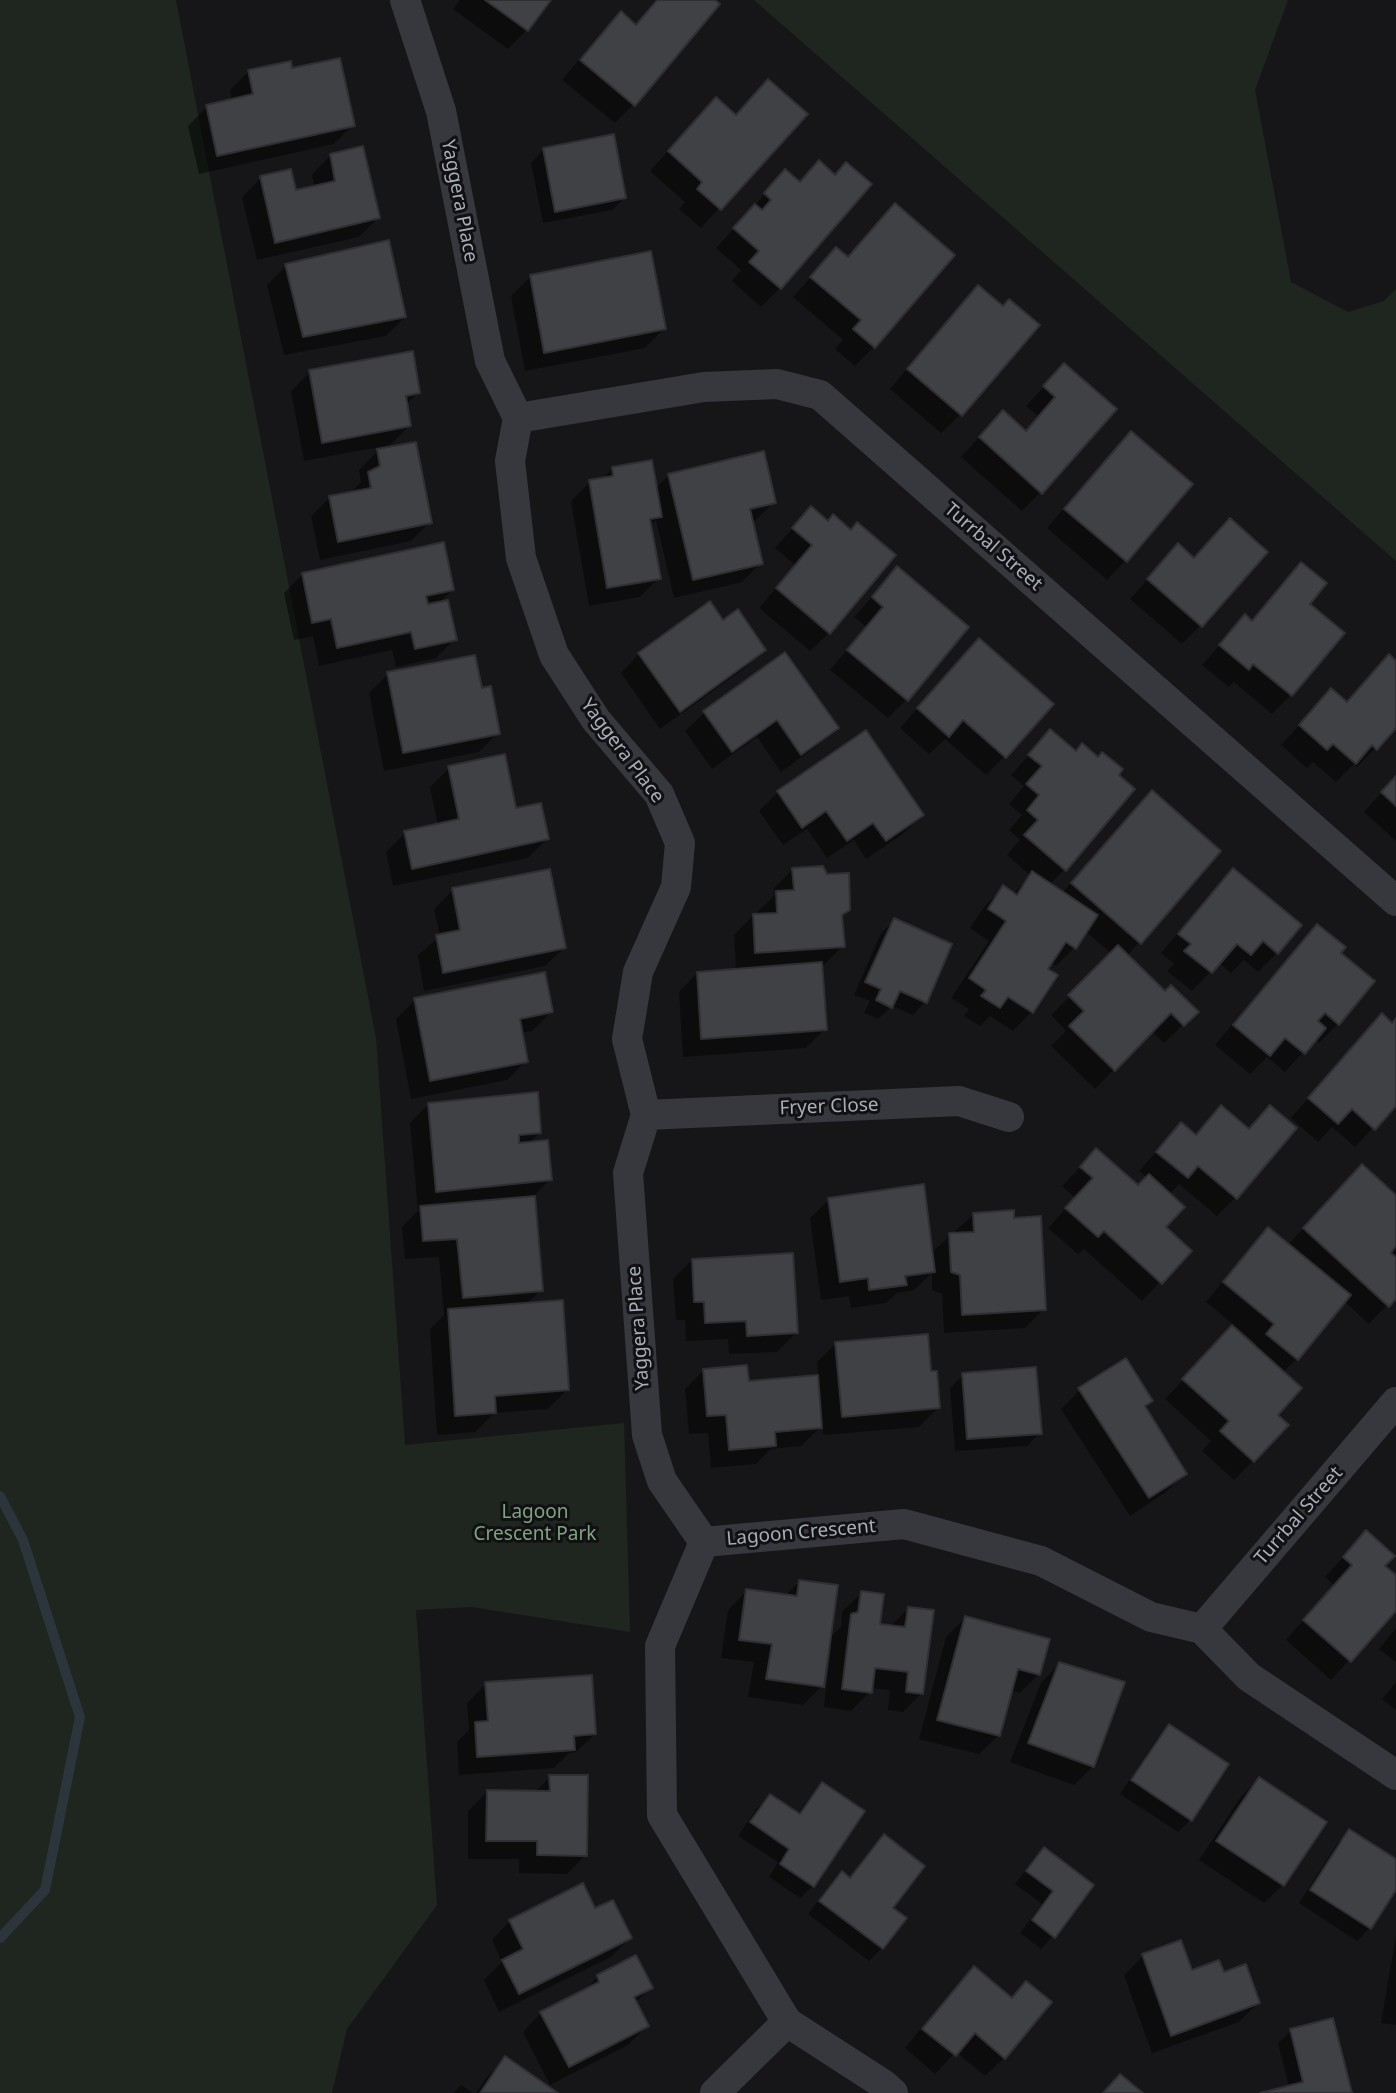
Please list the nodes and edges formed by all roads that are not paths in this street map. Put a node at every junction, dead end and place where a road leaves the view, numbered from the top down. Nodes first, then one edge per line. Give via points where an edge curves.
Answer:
1 (405, 0) edge
2 (518, 418) junction
3 (1396, 901) edge
4 (646, 1115) junction
5 (1009, 1117) dead end
6 (1396, 1402) edge
7 (704, 1542) junction
8 (1202, 1629) junction
9 (1396, 1775) edge
10 (787, 2022) junction
11 (715, 2093) edge
12 (893, 2093) edge

1 - 2 street, Yaggera Place via 441,111 490,361
2 - 3 street, Turrbal Street via 704,387 777,384 820,395
2 - 4 street, Yaggera Place via 510,461 521,558 554,655 596,720 659,794 680,843 677,887 638,972 627,1038
4 - 5 street, Fryer Close via 959,1101
4 - 7 street, Yaggera Place via 628,1173 647,1435 662,1481
6 - 8 street, Turrbal Street
7 - 8 street, Lagoon Crescent via 904,1524 1041,1561 1151,1617
7 - 10 street, Lagoon Crescent via 660,1646 662,1815
8 - 9 street via 1249,1678
10 - 11 street
10 - 12 street, Lagoon Crescent

